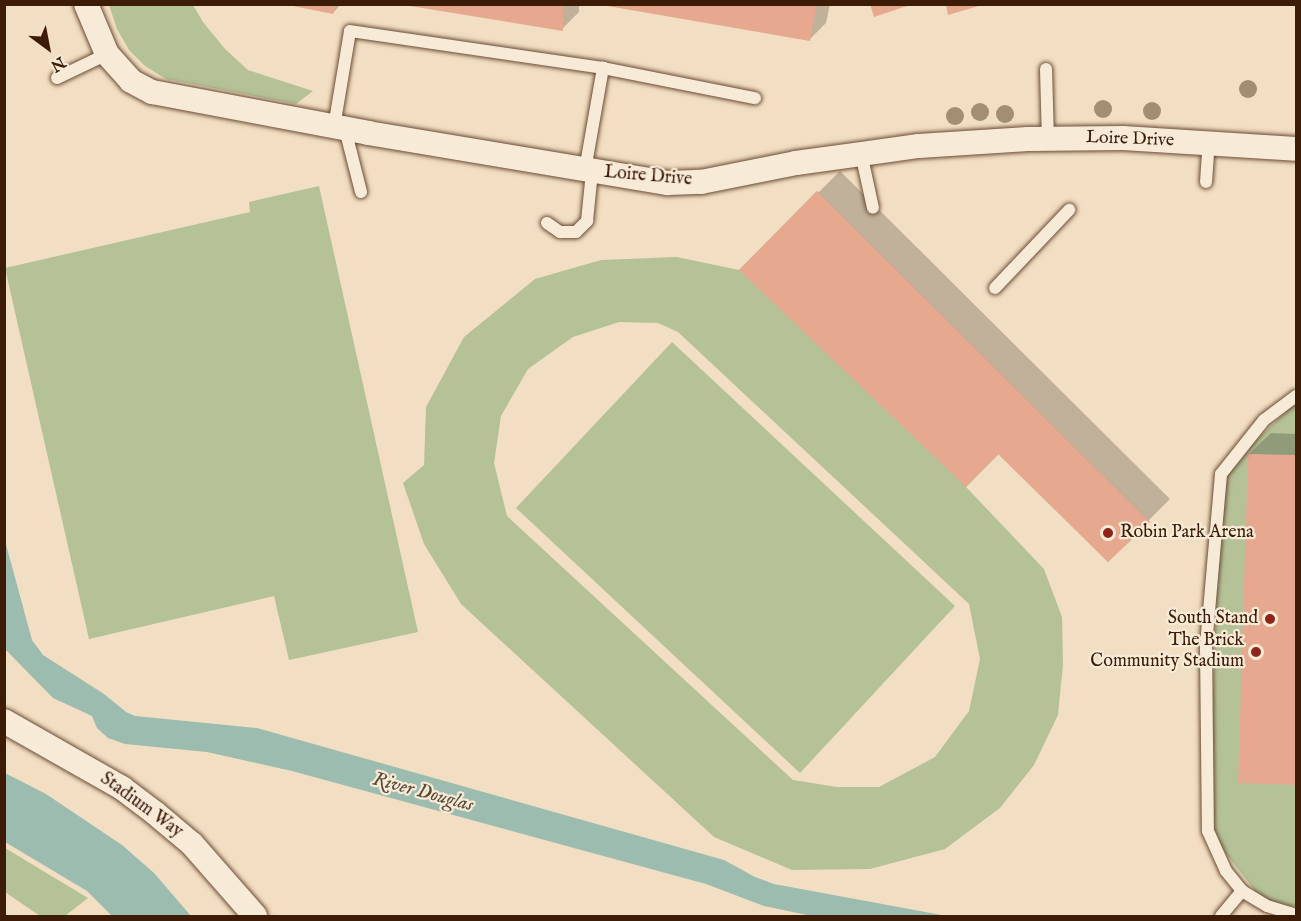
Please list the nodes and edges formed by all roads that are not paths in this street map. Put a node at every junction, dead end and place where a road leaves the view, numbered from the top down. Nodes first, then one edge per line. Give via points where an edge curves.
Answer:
1 (86, 4) edge
2 (107, 54) junction
3 (603, 68) junction
4 (1046, 69) dead end
5 (57, 78) dead end
6 (755, 98) dead end
7 (339, 128) junction
8 (1048, 139) junction
9 (1209, 143) junction
10 (1296, 149) edge
11 (861, 153) junction
12 (588, 171) junction
13 (1206, 182) dead end
14 (361, 192) dead end
15 (873, 208) dead end
16 (1069, 210) dead end
17 (547, 223) dead end
18 (995, 288) dead end
19 (1296, 396) edge
20 (4, 721) edge
21 (1242, 891) junction
22 (1296, 915) edge
23 (255, 916) edge
24 (1221, 916) edge

1 - 2 street, Loire Drive
2 - 5 lane
2 - 7 street, Loire Drive via 131,81 152,92
3 - 6 lane
3 - 7 lane via 350,31
3 - 12 lane
4 - 8 lane
7 - 12 street, Loire Drive
7 - 14 lane
8 - 9 street, Loire Drive
8 - 11 street, Loire Drive
9 - 10 street, Loire Drive
9 - 13 lane
11 - 12 street, Loire Drive via 701,182 668,183
11 - 15 lane
12 - 17 lane via 587,221 576,232 560,232
16 - 18 lane
19 - 21 lane via 1264,420 1221,474 1206,647 1208,831 1226,871
20 - 23 street, Stadium Way via 104,778 155,813 205,857
21 - 22 lane via 1267,906
21 - 24 lane

